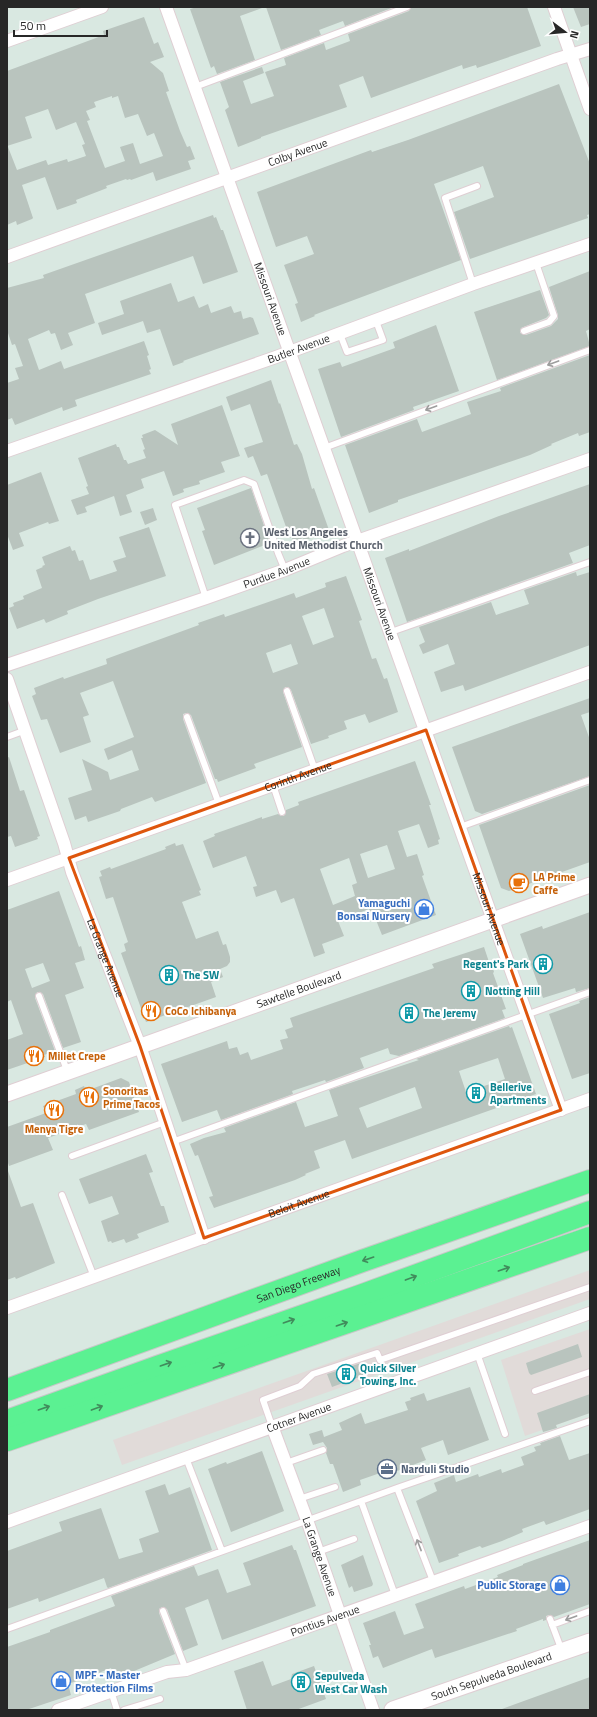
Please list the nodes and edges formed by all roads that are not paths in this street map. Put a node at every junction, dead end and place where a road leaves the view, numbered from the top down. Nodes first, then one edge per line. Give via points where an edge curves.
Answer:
1 (102, 7) edge
2 (166, 7) edge
3 (407, 7) edge
4 (554, 7) edge
5 (7, 41) edge
6 (590, 49) edge
7 (571, 55) junction
8 (195, 87) junction
9 (590, 109) edge
10 (228, 178) junction
11 (477, 186) dead end
12 (590, 244) edge
13 (7, 257) edge
14 (536, 263) junction
15 (473, 284) junction
16 (376, 321) junction
17 (524, 331) dead end
18 (340, 334) junction
19 (590, 350) edge
20 (290, 352) junction
21 (324, 448) junction
22 (7, 451) edge
23 (590, 459) edge
24 (358, 542) junction
25 (590, 562) edge
26 (285, 570) junction
27 (206, 598) junction
28 (391, 632) junction
29 (7, 665) edge
30 (590, 672) edge
31 (7, 680) edge
32 (287, 691) dead end
33 (187, 717) dead end
34 (26, 730) junction
35 (426, 730) junction
36 (7, 737) edge
37 (315, 770) junction
38 (590, 780) edge
39 (273, 785) junction
40 (219, 804) junction
41 (282, 812) dead end
42 (460, 827) junction
43 (69, 858) junction
44 (7, 880) edge
45 (590, 885) edge
46 (493, 920) junction
47 (590, 992) edge
48 (39, 996) dead end
49 (526, 1015) junction
50 (140, 1046) junction
51 (68, 1073) junction
52 (7, 1094) edge
53 (590, 1099) edge
54 (561, 1110) junction
55 (165, 1122) junction
56 (172, 1142) junction
57 (72, 1156) dead end
58 (590, 1181) edge
59 (62, 1195) dead end
60 (590, 1195) edge
61 (590, 1212) edge
62 (204, 1238) junction
63 (590, 1238) edge
64 (94, 1277) junction
65 (590, 1286) edge
66 (7, 1308) edge
67 (590, 1313) edge
68 (477, 1353) junction
69 (590, 1372) edge
70 (7, 1390) edge
71 (535, 1391) dead end
72 (7, 1403) edge
73 (7, 1421) edge
74 (590, 1421) edge
75 (272, 1426) junction
76 (505, 1434) dead end
77 (7, 1440) edge
78 (323, 1450) dead end
79 (186, 1458) junction
80 (286, 1464) junction
81 (335, 1487) dead end
82 (397, 1488) junction
83 (299, 1499) junction
84 (361, 1500) junction
85 (307, 1520) junction
86 (7, 1522) edge
87 (590, 1526) edge
88 (354, 1539) dead end
89 (222, 1551) junction
90 (318, 1552) junction
91 (433, 1581) junction
92 (395, 1595) junction
93 (163, 1611) dead end
94 (590, 1611) edge
95 (340, 1614) junction
96 (7, 1629) edge
97 (590, 1642) edge
98 (562, 1651) junction
99 (186, 1670) junction
100 (111, 1692) junction
101 (160, 1699) dead end
102 (58, 1710) edge
103 (117, 1710) edge
104 (124, 1710) edge
105 (373, 1710) edge
106 (393, 1710) edge

1 - 5 street
2 - 8 street, Missouri Avenue
3 - 8 lane
4 - 7 street
6 - 7 street, Colby Avenue
7 - 9 street
7 - 10 street, Colby Avenue
8 - 10 street, Missouri Avenue
10 - 13 street, Colby Avenue
10 - 20 street, Missouri Avenue
11 - 15 lane via 445,198
12 - 14 street, Butler Avenue
14 - 15 street, Butler Avenue
14 - 17 lane via 554,316 549,322
15 - 16 street, Butler Avenue
16 - 18 street, Butler Avenue
16 - 18 lane via 383,340 347,352
18 - 20 street, Butler Avenue
19 -> 21 lane
20 - 21 street, Missouri Avenue
20 - 22 street, Butler Avenue
21 - 24 street, Missouri Avenue
23 - 24 street, Purdue Avenue
24 - 26 street, Purdue Avenue
24 - 28 street, Missouri Avenue
25 - 28 lane
26 - 27 street, Purdue Avenue
26 - 27 lane via 254,484 244,480 175,505
27 - 29 street, Purdue Avenue
28 - 35 street, Missouri Avenue
30 - 35 street, Corinth Avenue
31 - 34 street, La Grange Avenue
32 - 37 lane
33 - 40 lane
34 - 36 lane
34 - 43 street, La Grange Avenue
35 - 37 street, Corinth Avenue
35 - 42 street, Missouri Avenue
37 - 39 street, Corinth Avenue
38 - 42 lane
39 - 40 street, Corinth Avenue
39 - 41 lane
40 - 43 street, Corinth Avenue
42 - 46 street, Missouri Avenue
43 - 44 street, Corinth Avenue
43 - 50 street, La Grange Avenue via 72,872
45 - 46 street, Sawtelle Boulevard
46 - 49 street, Missouri Avenue
46 - 50 street, Sawtelle Boulevard
47 - 49 lane
48 - 51 lane
49 - 54 street, Missouri Avenue
49 - 56 lane
50 - 51 street, Sawtelle Boulevard
50 - 55 street, La Grange Avenue
51 - 52 street, Sawtelle Boulevard
53 - 54 street, Beloit Avenue
54 - 62 street, Beloit Avenue
55 - 56 street, La Grange Avenue
55 - 57 lane
56 - 62 street, La Grange Avenue
58 -> 70 highway, San Diego Freeway
59 - 64 lane
60 - 72 highway
73 -> 61 highway
62 - 64 street, Beloit Avenue
77 -> 63 highway
64 - 66 street, Beloit Avenue
65 - 75 lane via 380,1360 377,1353 313,1374 300,1386 263,1400
67 - 68 street, Cotner Avenue
68 - 75 street, Cotner Avenue
68 - 76 lane
69 - 71 lane
74 - 82 lane
75 - 79 street, Cotner Avenue
75 - 80 street, La Grange Avenue
78 - 80 lane
79 - 86 street, Cotner Avenue
79 - 89 lane
80 - 83 street, La Grange Avenue
81 - 83 lane
82 - 84 lane
91 -> 82 lane
83 - 85 street, La Grange Avenue
84 - 85 lane
84 - 92 lane
85 - 89 lane
85 - 90 street, La Grange Avenue
87 - 91 street, Pontius Avenue
88 - 90 lane
89 - 96 lane
90 - 95 street, La Grange Avenue
91 - 92 street, Pontius Avenue
92 - 95 street, Pontius Avenue
93 - 99 lane
94 -> 98 lane via 551,1622
95 - 99 street, Pontius Avenue
95 - 105 street, La Grange Avenue
97 - 98 main road, South Sepulveda Boulevard
98 - 106 main road, South Sepulveda Boulevard
99 - 100 street, Pontius Avenue via 167,1672
100 - 102 street, Pontius Avenue
100 - 103 lane
101 - 104 lane

